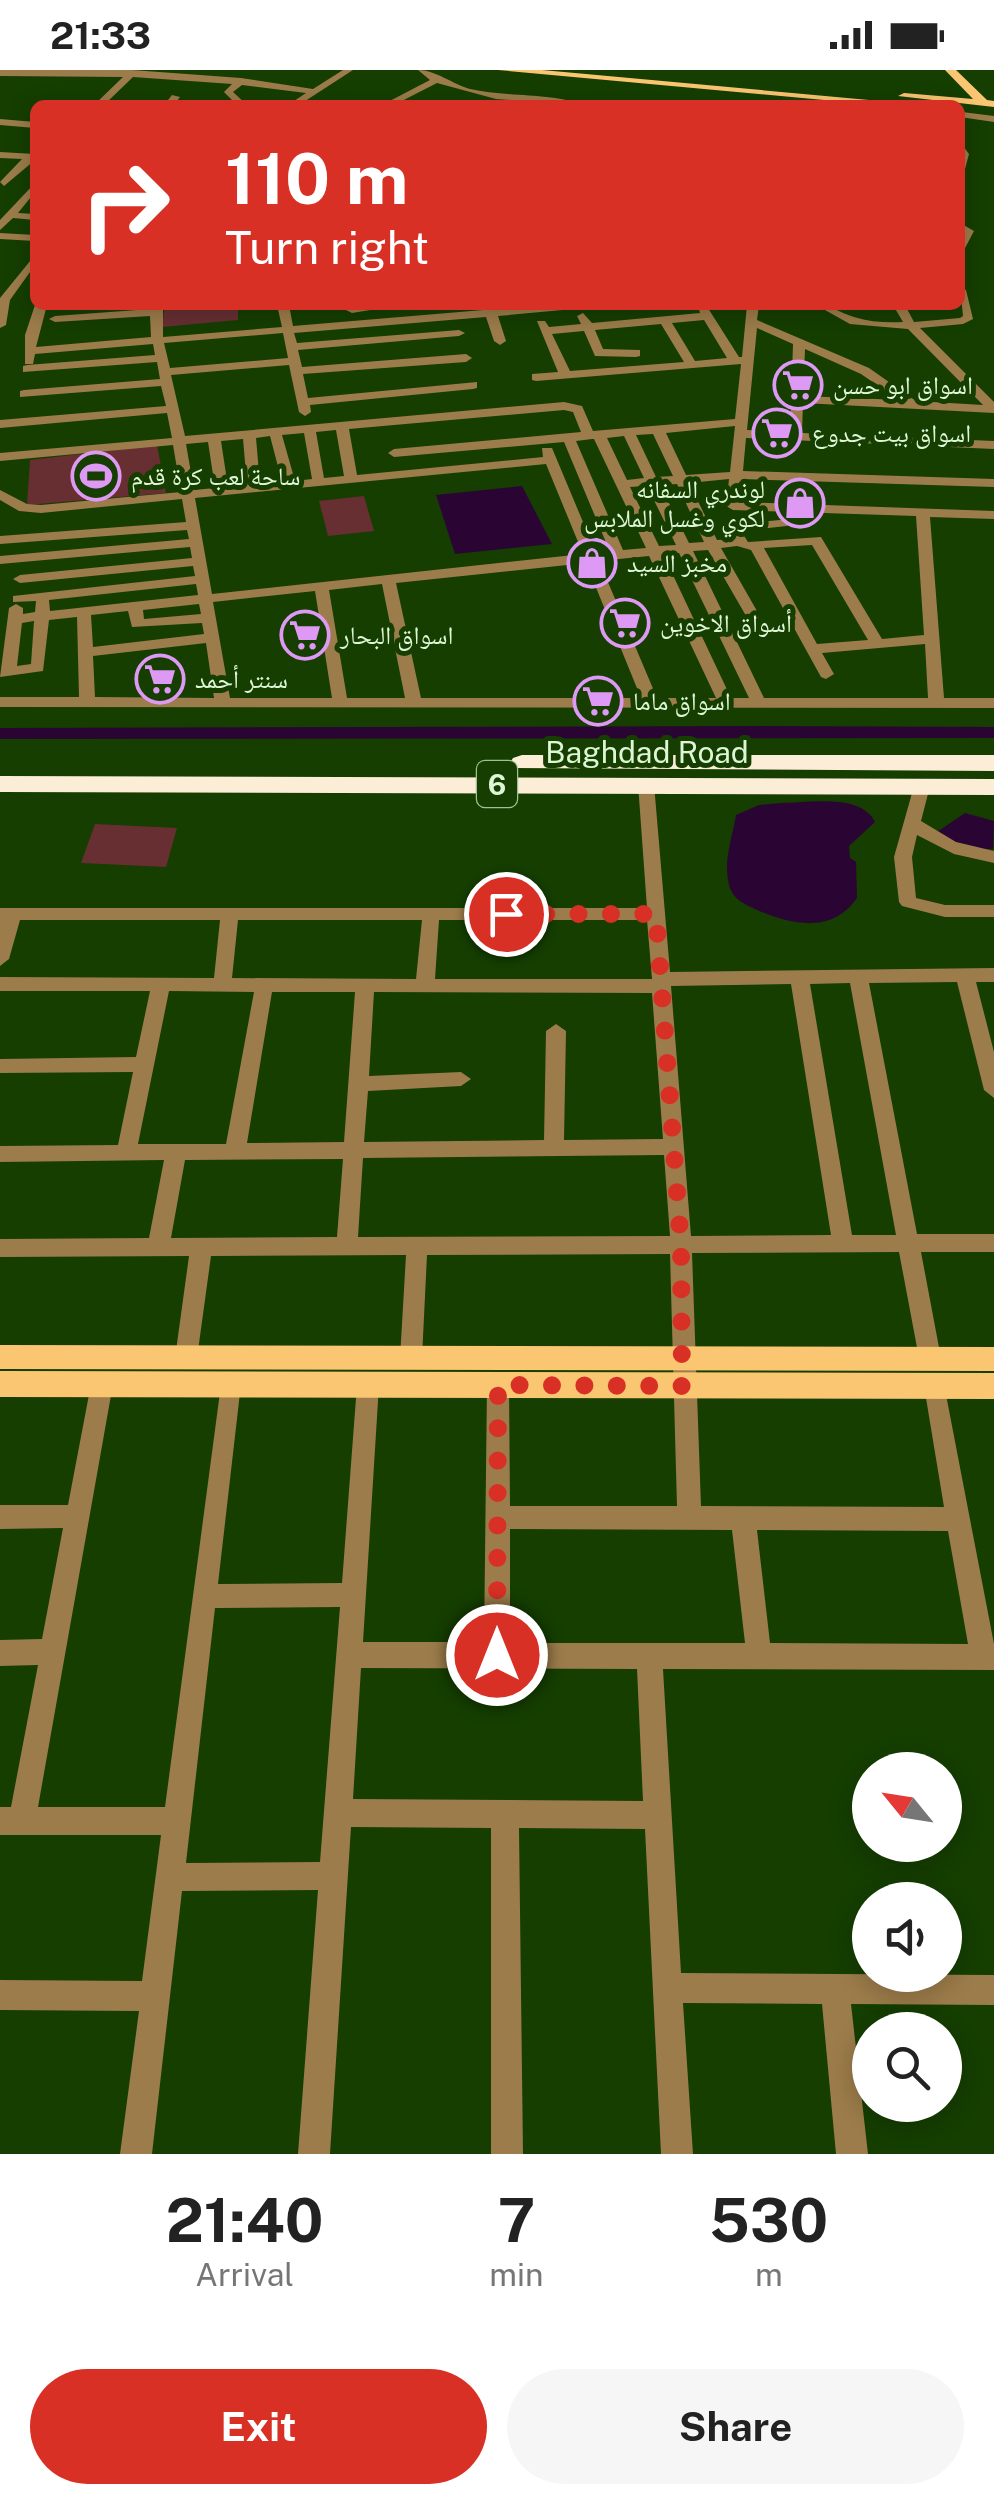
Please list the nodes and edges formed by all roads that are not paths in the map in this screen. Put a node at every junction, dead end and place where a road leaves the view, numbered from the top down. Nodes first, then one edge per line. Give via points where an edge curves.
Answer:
1 (349, 70) edge
2 (422, 70) edge
3 (503, 70) edge
4 (615, 70) edge
5 (969, 70) edge
6 (154, 72) edge
7 (132, 73) junction
8 (573, 73) edge
9 (953, 73) edge
10 (0, 74) edge
11 (218, 74) edge
12 (241, 81) junction
13 (434, 81) junction
14 (312, 91) junction
15 (104, 100) edge
16 (237, 100) edge
17 (300, 100) edge
18 (397, 100) edge
19 (507, 100) edge
20 (769, 100) edge
21 (905, 100) edge
22 (937, 100) edge
23 (965, 102) edge
24 (992, 102) edge
25 (965, 110) edge
26 (965, 113) edge
27 (994, 119) edge
28 (0, 122) edge
29 (30, 125) edge
30 (0, 155) edge
31 (30, 157) edge
32 (30, 159) edge
33 (2, 183) edge
34 (30, 185) edge
35 (30, 190) edge
36 (8, 211) edge
37 (0, 226) edge
38 (0, 236) edge
39 (30, 238) edge
40 (30, 266) edge
41 (16, 284) junction
42 (30, 285) edge
43 (20, 299) dead end
44 (2, 300) edge
45 (965, 305) edge
46 (39, 310) edge
47 (137, 310) edge
48 (155, 310) edge
49 (350, 310) edge
50 (453, 310) edge
51 (535, 310) joint
52 (583, 310) edge
53 (704, 310) edge
54 (752, 310) edge
55 (832, 310) edge
56 (902, 310) edge
57 (491, 313) junction
58 (286, 317) edge
59 (55, 319) dead end
60 (665, 320) junction
61 (751, 321) junction
62 (0, 325) edge
63 (910, 326) junction
64 (588, 327) junction
65 (545, 331) junction
66 (459, 334) junction
67 (31, 335) junction
68 (0, 336) edge
69 (719, 336) junction
70 (750, 337) junction
71 (160, 339) junction
72 (500, 341) dead end
73 (799, 344) junction
74 (30, 351) junction
75 (636, 353) dead end
76 (466, 358) junction
77 (294, 360) junction
78 (741, 360) junction
79 (691, 364) junction
80 (166, 371) junction
81 (566, 375) junction
82 (536, 377) dead end
83 (473, 385) junction
84 (24, 394) dead end
85 (374, 396) junction
86 (798, 400) junction
87 (914, 405) junction
88 (173, 409) junction
89 (480, 412) junction
90 (384, 423) junction
91 (0, 424) edge
92 (342, 426) junction
93 (309, 428) junction
94 (741, 428) junction
95 (658, 430) junction
96 (275, 431) junction
97 (628, 432) junction
98 (249, 434) junction
99 (594, 435) junction
100 (214, 437) junction
101 (796, 437) junction
102 (569, 438) junction
103 (179, 440) junction
104 (543, 440) junction
105 (994, 445) edge
106 (394, 453) junction
107 (0, 456) edge
108 (551, 460) junction
109 (736, 475) junction
110 (402, 476) junction
111 (681, 478) junction
112 (351, 481) junction
113 (650, 481) junction
114 (994, 483) edge
115 (319, 484) junction
116 (621, 484) junction
117 (290, 487) junction
118 (254, 490) junction
119 (222, 493) junction
120 (0, 494) edge
121 (188, 496) junction
122 (41, 509) junction
123 (923, 513) junction
124 (792, 515) junction
125 (994, 516) edge
126 (194, 525) junction
127 (22, 539) junction
128 (0, 540) edge
129 (806, 541) junction
130 (196, 542) junction
131 (748, 544) junction
132 (712, 545) junction
133 (688, 548) junction
134 (652, 551) junction
135 (618, 555) junction
136 (24, 558) junction
137 (591, 558) junction
138 (0, 560) edge
139 (200, 562) junction
140 (388, 578) junction
141 (20, 579) junction
142 (203, 579) junction
143 (321, 586) junction
144 (44, 595) junction
145 (206, 598) junction
146 (18, 599) junction
147 (135, 605) junction
148 (84, 611) junction
149 (41, 616) junction
150 (208, 618) junction
151 (14, 619) junction
152 (758, 625) dead end
153 (212, 638) junction
154 (932, 639) junction
155 (877, 642) junction
156 (812, 648) junction
157 (84, 652) junction
158 (5, 671) edge
159 (748, 672) junction
160 (826, 674) dead end
161 (717, 676) junction
162 (0, 702) edge
163 (340, 702) junction
164 (414, 702) junction
165 (758, 702) junction
166 (936, 702) junction
167 (86, 703) junction
168 (223, 703) junction
169 (651, 703) junction
170 (726, 703) junction
171 (994, 704) edge
172 (994, 763) edge
173 (0, 764) edge
174 (0, 784) edge
175 (646, 784) junction
176 (922, 786) junction
177 (994, 787) edge
178 (912, 823) junction
179 (994, 856) edge
180 (994, 911) edge
181 (6, 914) edge
182 (230, 914) junction
183 (431, 914) junction
184 (656, 914) junction
185 (0, 959) edge
186 (966, 974) junction
187 (994, 975) edge
188 (799, 976) junction
189 (858, 976) junction
190 (661, 983) junction
191 (0, 984) edge
192 (160, 984) junction
193 (222, 984) junction
194 (264, 984) junction
195 (364, 985) junction
196 (425, 985) junction
197 (556, 1031) dead end
198 (144, 1064) junction
199 (0, 1066) edge
200 (461, 1080) dead end
201 (359, 1084) junction
202 (994, 1090) edge
203 (674, 1147) junction
204 (554, 1148) junction
205 (354, 1150) junction
206 (176, 1152) junction
207 (234, 1152) junction
208 (126, 1153) junction
209 (0, 1154) edge
210 (994, 1243) edge
211 (843, 1244) junction
212 (908, 1244) junction
213 (681, 1245) junction
214 (416, 1246) junction
215 (347, 1247) junction
216 (0, 1248) edge
217 (158, 1248) junction
218 (201, 1248) junction
219 (0, 1358) edge
220 (186, 1358) junction
221 (411, 1358) junction
222 (994, 1358) edge
223 (683, 1372) junction
224 (932, 1372) junction
225 (0, 1384) edge
226 (102, 1384) junction
227 (230, 1384) junction
228 (368, 1385) junction
229 (498, 1385) junction
230 (994, 1386) edge
231 (78, 1516) junction
232 (0, 1517) edge
233 (497, 1517) junction
234 (690, 1518) junction
235 (743, 1518) junction
236 (958, 1519) junction
237 (353, 1595) junction
238 (204, 1596) junction
239 (0, 1652) edge
240 (52, 1652) junction
241 (349, 1655) junction
242 (497, 1655) junction
243 (649, 1656) junction
244 (758, 1656) junction
245 (988, 1657) edge
246 (338, 1813) junction
247 (658, 1815) junction
248 (505, 1816) junction
249 (11, 1821) edge
250 (177, 1821) junction
251 (334, 1876) junction
252 (170, 1877) junction
253 (668, 1988) junction
254 (834, 1989) junction
255 (0, 1995) edge
256 (156, 1996) junction
257 (993, 1996) edge
258 (136, 2154) edge
259 (314, 2154) edge
260 (506, 2154) edge
261 (677, 2154) edge
262 (852, 2154) edge

1 - 14 street
2 - 13 street
3 - 8 main road
4 - 21 main road
5 - 24 main road
6 - 7 street
6 - 11 street
7 - 10 street
7 - 15 street
8 - 20 main road
9 - 22 main road via 956,97
9 - 24 main road
11 - 12 street
12 - 14 street
12 - 16 street via 228,92
13 - 18 street
13 - 19 street
14 - 17 street
23 - 24 main road
24 - 25 main road
26 - 27 street
28 - 29 street
30 - 31 street
32 - 33 street
33 - 34 street
35 - 36 street
36 - 37 street
38 - 39 street
40 - 41 street
41 - 42 street
41 - 44 street
43 - 44 street
44 - 62 street
45 - 63 street via 969,317
46 - 67 street
47 - 59 street
48 - 71 street
49 - 58 street
50 - 57 street
50 - 58 street
50 - 66 street
51 - 57 street
51 - 65 street
52 - 64 street
53 - 60 street
53 - 69 street
54 - 61 street
55 - 63 street via 857,322
56 - 63 street
57 - 72 street
58 - 71 street
58 - 77 street
60 - 64 street
60 - 79 street
61 - 70 street
61 - 73 street
63 - 87 street via 994,409
64 - 65 street
64 - 75 street via 599,353
65 - 81 street
66 - 76 street
66 - 77 street
67 - 68 street
67 - 74 street
69 - 70 street
69 - 78 street
70 - 78 street
71 - 74 street
71 - 80 street
73 - 86 street
73 - 87 street via 865,371
74 - 80 street via 27,374
76 - 77 street
76 - 83 street
77 - 80 street
77 - 85 street via 304,407
78 - 79 street
78 - 94 street
79 - 81 street
80 - 84 street
80 - 88 street
81 - 82 street
83 - 85 street
83 - 89 street
85 - 90 street
86 - 87 street
86 - 101 street
88 - 91 street
88 - 103 street
89 - 90 street
89 - 99 street via 572,406
90 - 92 street
90 - 106 street
92 - 93 street
92 - 112 street
93 - 96 street
93 - 115 street
94 - 95 street
94 - 101 street
94 - 109 street
95 - 97 street
95 - 111 street
96 - 98 street
96 - 117 street
97 - 99 street
97 - 113 street
98 - 100 street
98 - 118 street
99 - 102 street
99 - 116 street
100 - 103 street
100 - 119 street
101 - 105 street
102 - 104 street
102 - 135 street
103 - 107 street
103 - 121 street
104 - 106 street
104 - 108 street
106 - 110 street
108 - 110 street
108 - 137 street
109 - 111 street
109 - 114 street
109 - 124 street via 733,506
110 - 112 street
111 - 113 street
111 - 132 street
112 - 115 street
113 - 116 street
113 - 133 street
115 - 117 street
116 - 134 street
117 - 118 street
118 - 119 street
119 - 121 street
120 - 122 street
121 - 122 street
121 - 126 street
122 - 127 street via 21,521
123 - 124 street
123 - 125 street
123 - 154 street
124 - 129 street
124 - 131 street via 732,528
126 - 127 street
126 - 130 street
127 - 128 street
127 - 136 street
129 - 131 street
129 - 155 street via 816,540
130 - 136 street
130 - 139 street
131 - 132 street
131 - 156 street
132 - 133 street
132 - 152 street
133 - 134 street
133 - 159 street
134 - 135 street
134 - 161 street
135 - 137 street
136 - 138 street
136 - 141 street
137 - 140 street
137 - 169 street
139 - 141 street
139 - 142 street
140 - 143 street
140 - 164 street
141 - 146 street
142 - 144 street
142 - 145 street
143 - 145 street
143 - 163 street
144 - 146 street
144 - 149 street
145 - 147 street
145 - 150 street
146 - 151 street
147 - 148 street
147 - 150 street via 137,624
148 - 149 street
148 - 157 street
149 - 151 street
149 - 158 street via 38,668
150 - 153 street
151 - 158 street
153 - 157 street
153 - 168 street
154 - 155 street
154 - 166 street
155 - 156 street
156 - 160 street
157 - 167 street
159 - 161 street
159 - 165 street
161 - 170 street
162 - 167 street
163 - 164 street
163 - 168 street
164 - 169 street
165 - 166 street
165 - 170 street
166 - 171 street
167 - 168 street
169 - 170 street
172 - 173 highway, Baghdad Road / 6
174 - 175 highway, Baghdad Road / 6
175 - 176 highway, Baghdad Road / 6
175 - 184 street
176 - 177 highway, Baghdad Road / 6
176 - 178 street
178 - 179 street via 938,843
178 - 180 street via 903,857 908,902 945,911
181 - 182 street
181 - 185 street
182 - 183 street
182 - 193 street
183 - 184 street
183 - 196 street
184 - 190 street
186 - 187 street
186 - 189 street
186 - 202 street
188 - 189 street
188 - 190 street
188 - 211 street
189 - 212 street
190 - 196 street
190 - 203 street
191 - 192 street
192 - 193 street
192 - 198 street
193 - 194 street
194 - 195 street
194 - 207 street
195 - 196 street
195 - 201 street
197 - 204 street
198 - 199 street
198 - 208 street
200 - 201 street
201 - 205 street
203 - 204 street
203 - 213 street
204 - 205 street
205 - 207 street
205 - 215 street
206 - 207 street
206 - 208 street
206 - 217 street
208 - 209 street
210 - 212 street
211 - 212 street
211 - 213 street
212 - 224 street
213 - 214 street
213 - 223 street
214 - 215 street
214 - 221 street
215 - 218 street
216 - 217 street
217 - 218 street
218 - 220 street
219 - 220 main road
220 - 221 main road
221 - 223 main road
222 - 224 main road
223 - 224 main road
223 - 229 main road
223 - 234 street
224 - 230 main road
224 - 236 street
225 - 226 main road
226 - 227 main road
226 - 231 street
227 - 228 main road
227 - 238 street
228 - 229 main road
228 - 237 street
229 - 233 street
231 - 232 street
231 - 240 street
233 - 234 street
233 - 242 street
234 - 235 street
235 - 236 street
235 - 244 street
236 - 245 street
237 - 238 street
237 - 241 street
238 - 250 street
239 - 240 street
240 - 249 street
241 - 242 street
241 - 246 street
242 - 243 street
243 - 244 street
243 - 247 street
244 - 245 street
246 - 248 street
246 - 251 street
247 - 248 street
247 - 253 street
248 - 260 street
249 - 250 street
250 - 252 street
251 - 252 street
251 - 259 street
252 - 256 street
253 - 254 street
253 - 261 street
254 - 257 street
254 - 262 street
255 - 256 street
256 - 258 street

